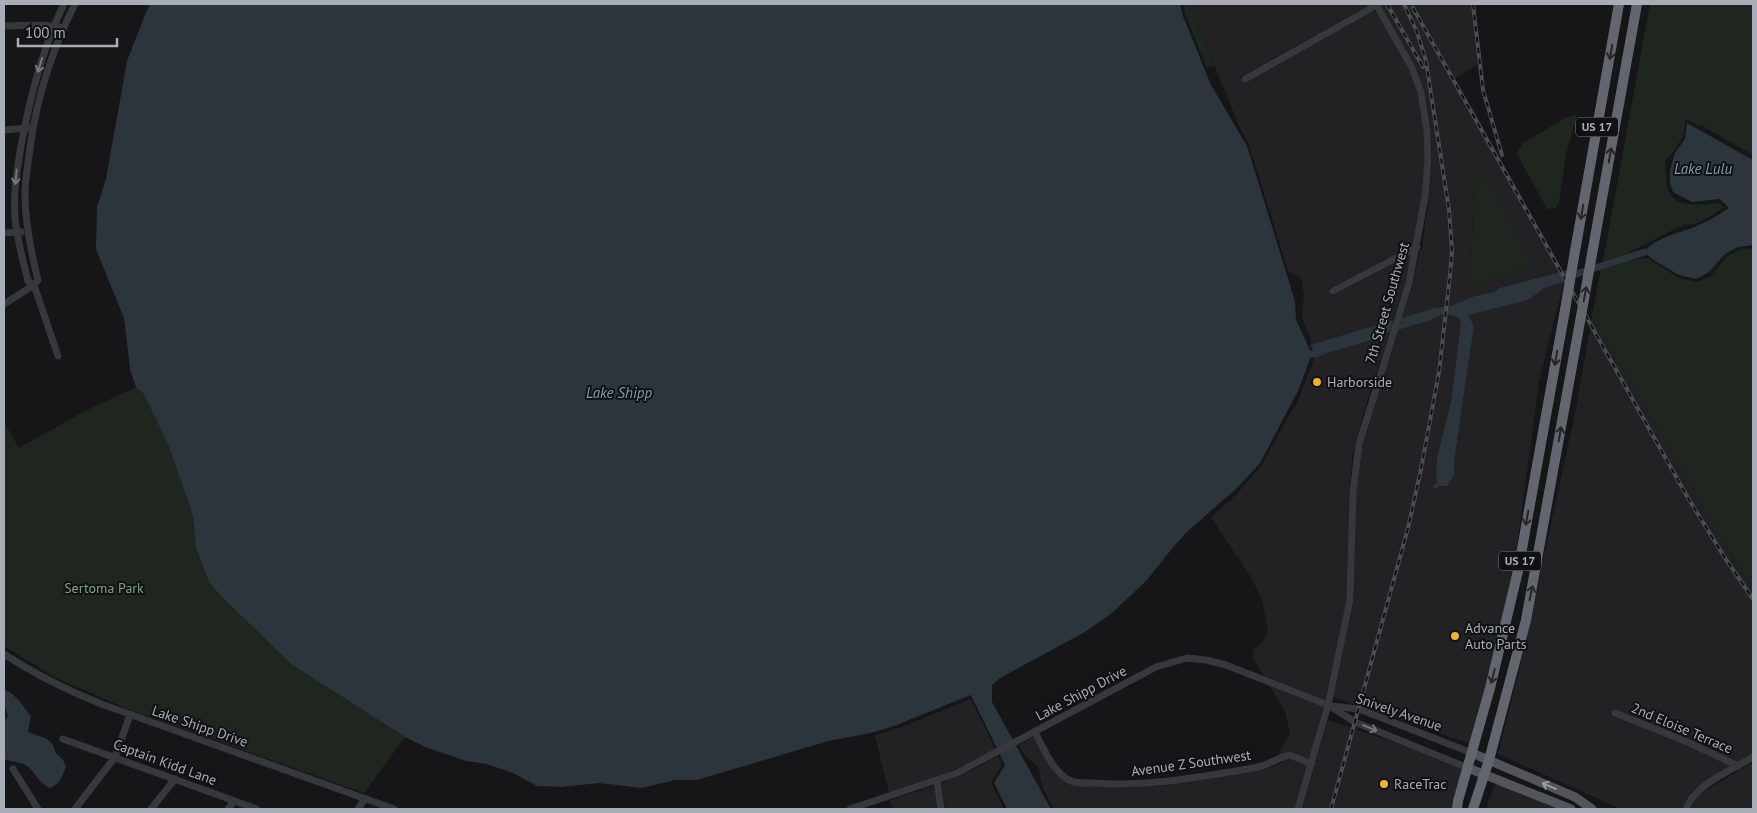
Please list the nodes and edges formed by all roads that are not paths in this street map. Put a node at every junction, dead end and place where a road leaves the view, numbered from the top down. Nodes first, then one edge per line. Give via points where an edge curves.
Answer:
1 (64, 4) edge
2 (75, 4) edge
3 (1377, 4) edge
4 (1620, 4) edge
5 (1637, 4) edge
6 (4, 26) edge
7 (54, 26) junction
8 (64, 28) junction
9 (1245, 79) dead end
10 (34, 128) junction
11 (24, 129) junction
12 (4, 130) edge
13 (17, 232) junction
14 (27, 232) junction
15 (4, 233) edge
16 (1417, 247) junction
17 (34, 285) junction
18 (1333, 291) dead end
19 (4, 304) edge
20 (58, 356) dead end
21 (4, 654) edge
22 (1328, 705) junction
23 (1615, 713) dead end
24 (130, 715) junction
25 (1035, 732) junction
26 (64, 739) dead end
27 (1472, 753) junction
28 (1753, 757) edge
29 (115, 758) junction
30 (1489, 760) junction
31 (1312, 764) junction
32 (1738, 766) junction
33 (1468, 768) junction
34 (13, 769) dead end
35 (1484, 775) junction
36 (175, 779) junction
37 (937, 781) junction
38 (365, 799) junction
39 (234, 801) junction
40 (38, 809) edge
41 (75, 809) edge
42 (151, 809) edge
43 (228, 809) edge
44 (257, 809) edge
45 (358, 809) edge
46 (394, 809) edge
47 (850, 809) edge
48 (941, 809) edge
49 (1298, 809) edge
50 (1457, 809) edge
51 (1473, 809) edge
52 (1571, 809) edge
53 (1592, 809) edge
54 (1686, 809) edge

1 - 7 street
2 - 8 street
3 - 9 street
3 - 16 street, 7th Street Southwest via 1412,68 1425,114 1428,161
4 -> 27 highway, US 17, bridge via 1518,571
30 -> 5 highway, US 17, bridge via 1526,620
6 - 7 street
7 - 8 street
7 -> 11 street via 36,78
8 - 10 street via 51,62
10 - 11 street
10 - 14 street via 26,177
11 - 12 street
11 -> 13 street via 15,180
13 - 14 street
13 - 15 street
13 - 17 street via 28,281
14 - 17 street via 38,280
16 - 18 street
16 - 22 street, 7th Street Southwest via 1403,305 1357,454 1350,600
17 - 19 street
17 - 20 street
21 - 24 street, Lake Shipp Drive via 66,689
22 - 25 street, Lake Shipp Drive via 1234,668 1187,658 1156,667
22 - 27 street, Snively Avenue via 1359,709
22 - 31 street, 7th Street Southwest
22 -> 33 street, Snively Avenue via 1355,722
23 - 32 street, 2nd Eloise Terrace
24 - 29 street
24 - 38 street, Lake Shipp Drive
25 - 31 street, Avenue Z Southwest via 1056,769 1068,779 1081,782 1130,785 1169,782 1252,768 1290,755
25 - 37 street, Lake Shipp Drive
26 - 29 street, Captain Kidd Lane
27 - 30 main road, Snively Avenue
27 - 33 highway, US 17
28 - 32 street
29 - 36 street, Captain Kidd Lane
29 - 41 street
30 - 35 highway, US 17
53 -> 30 main road, Snively Avenue via 1575,797
31 - 49 street, 7th Street Southwest
32 - 54 street via 1699,790
33 - 35 main road, Snively Avenue
33 - 50 highway, US 17
34 - 40 street
35 - 51 highway, US 17
35 - 52 main road, Snively Avenue
36 - 39 street, Captain Kidd Lane
36 - 42 street
37 - 47 street, Lake Shipp Drive
37 - 48 street
38 - 45 street
38 - 46 street, Lake Shipp Drive
39 - 43 street
39 - 44 street, Captain Kidd Lane

